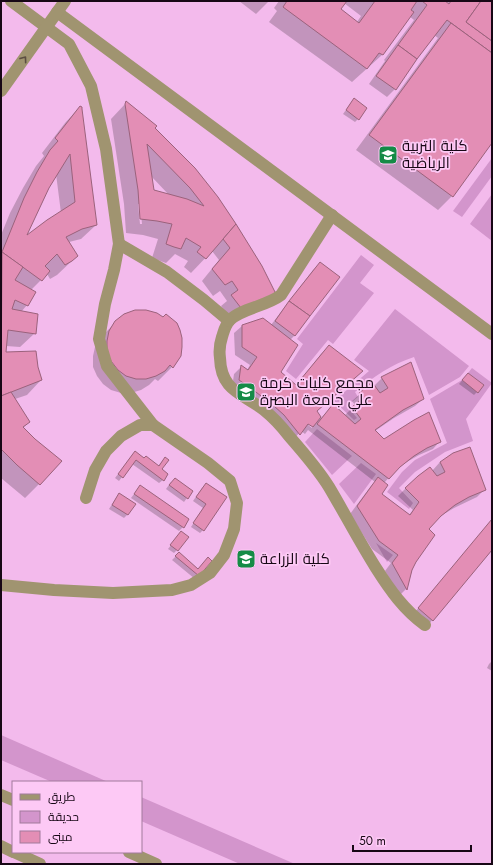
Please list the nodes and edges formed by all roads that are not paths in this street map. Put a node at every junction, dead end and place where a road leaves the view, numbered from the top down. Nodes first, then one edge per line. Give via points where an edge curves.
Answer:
1 (11, 1) edge
2 (65, 1) edge
3 (57, 12) junction
4 (46, 27) junction
5 (1, 91) edge
6 (332, 215) junction
7 (119, 244) junction
8 (229, 321) junction
9 (492, 334) edge
10 (153, 425) junction
11 (86, 498) dead end
12 (1, 585) edge
13 (425, 625) dead end
14 (1, 795) edge
15 (12, 800) edge
16 (1, 846) edge
17 (12, 852) edge
18 (15, 853) edge
19 (131, 853) edge
20 (40, 864) edge
21 (156, 864) edge

1 - 4 street
2 - 3 street
3 - 4 street
3 - 6 street
5 -> 4 street
4 - 7 street via 69,44 91,86 106,149
6 - 8 street via 281,296 236,315
6 - 9 street
7 - 8 street via 166,272
7 - 10 street via 99,339 107,366
8 - 13 street via 224,328 221,342 220,368 224,379 232,390 275,420 306,456 328,485 358,540 394,595
10 - 11 street via 140,425 121,436 106,451 94,470
10 - 12 street via 230,481 237,503 234,529 224,555 210,573 191,586 172,590 106,593
14 - 15 street
16 - 17 street
18 - 20 street
19 - 21 street

